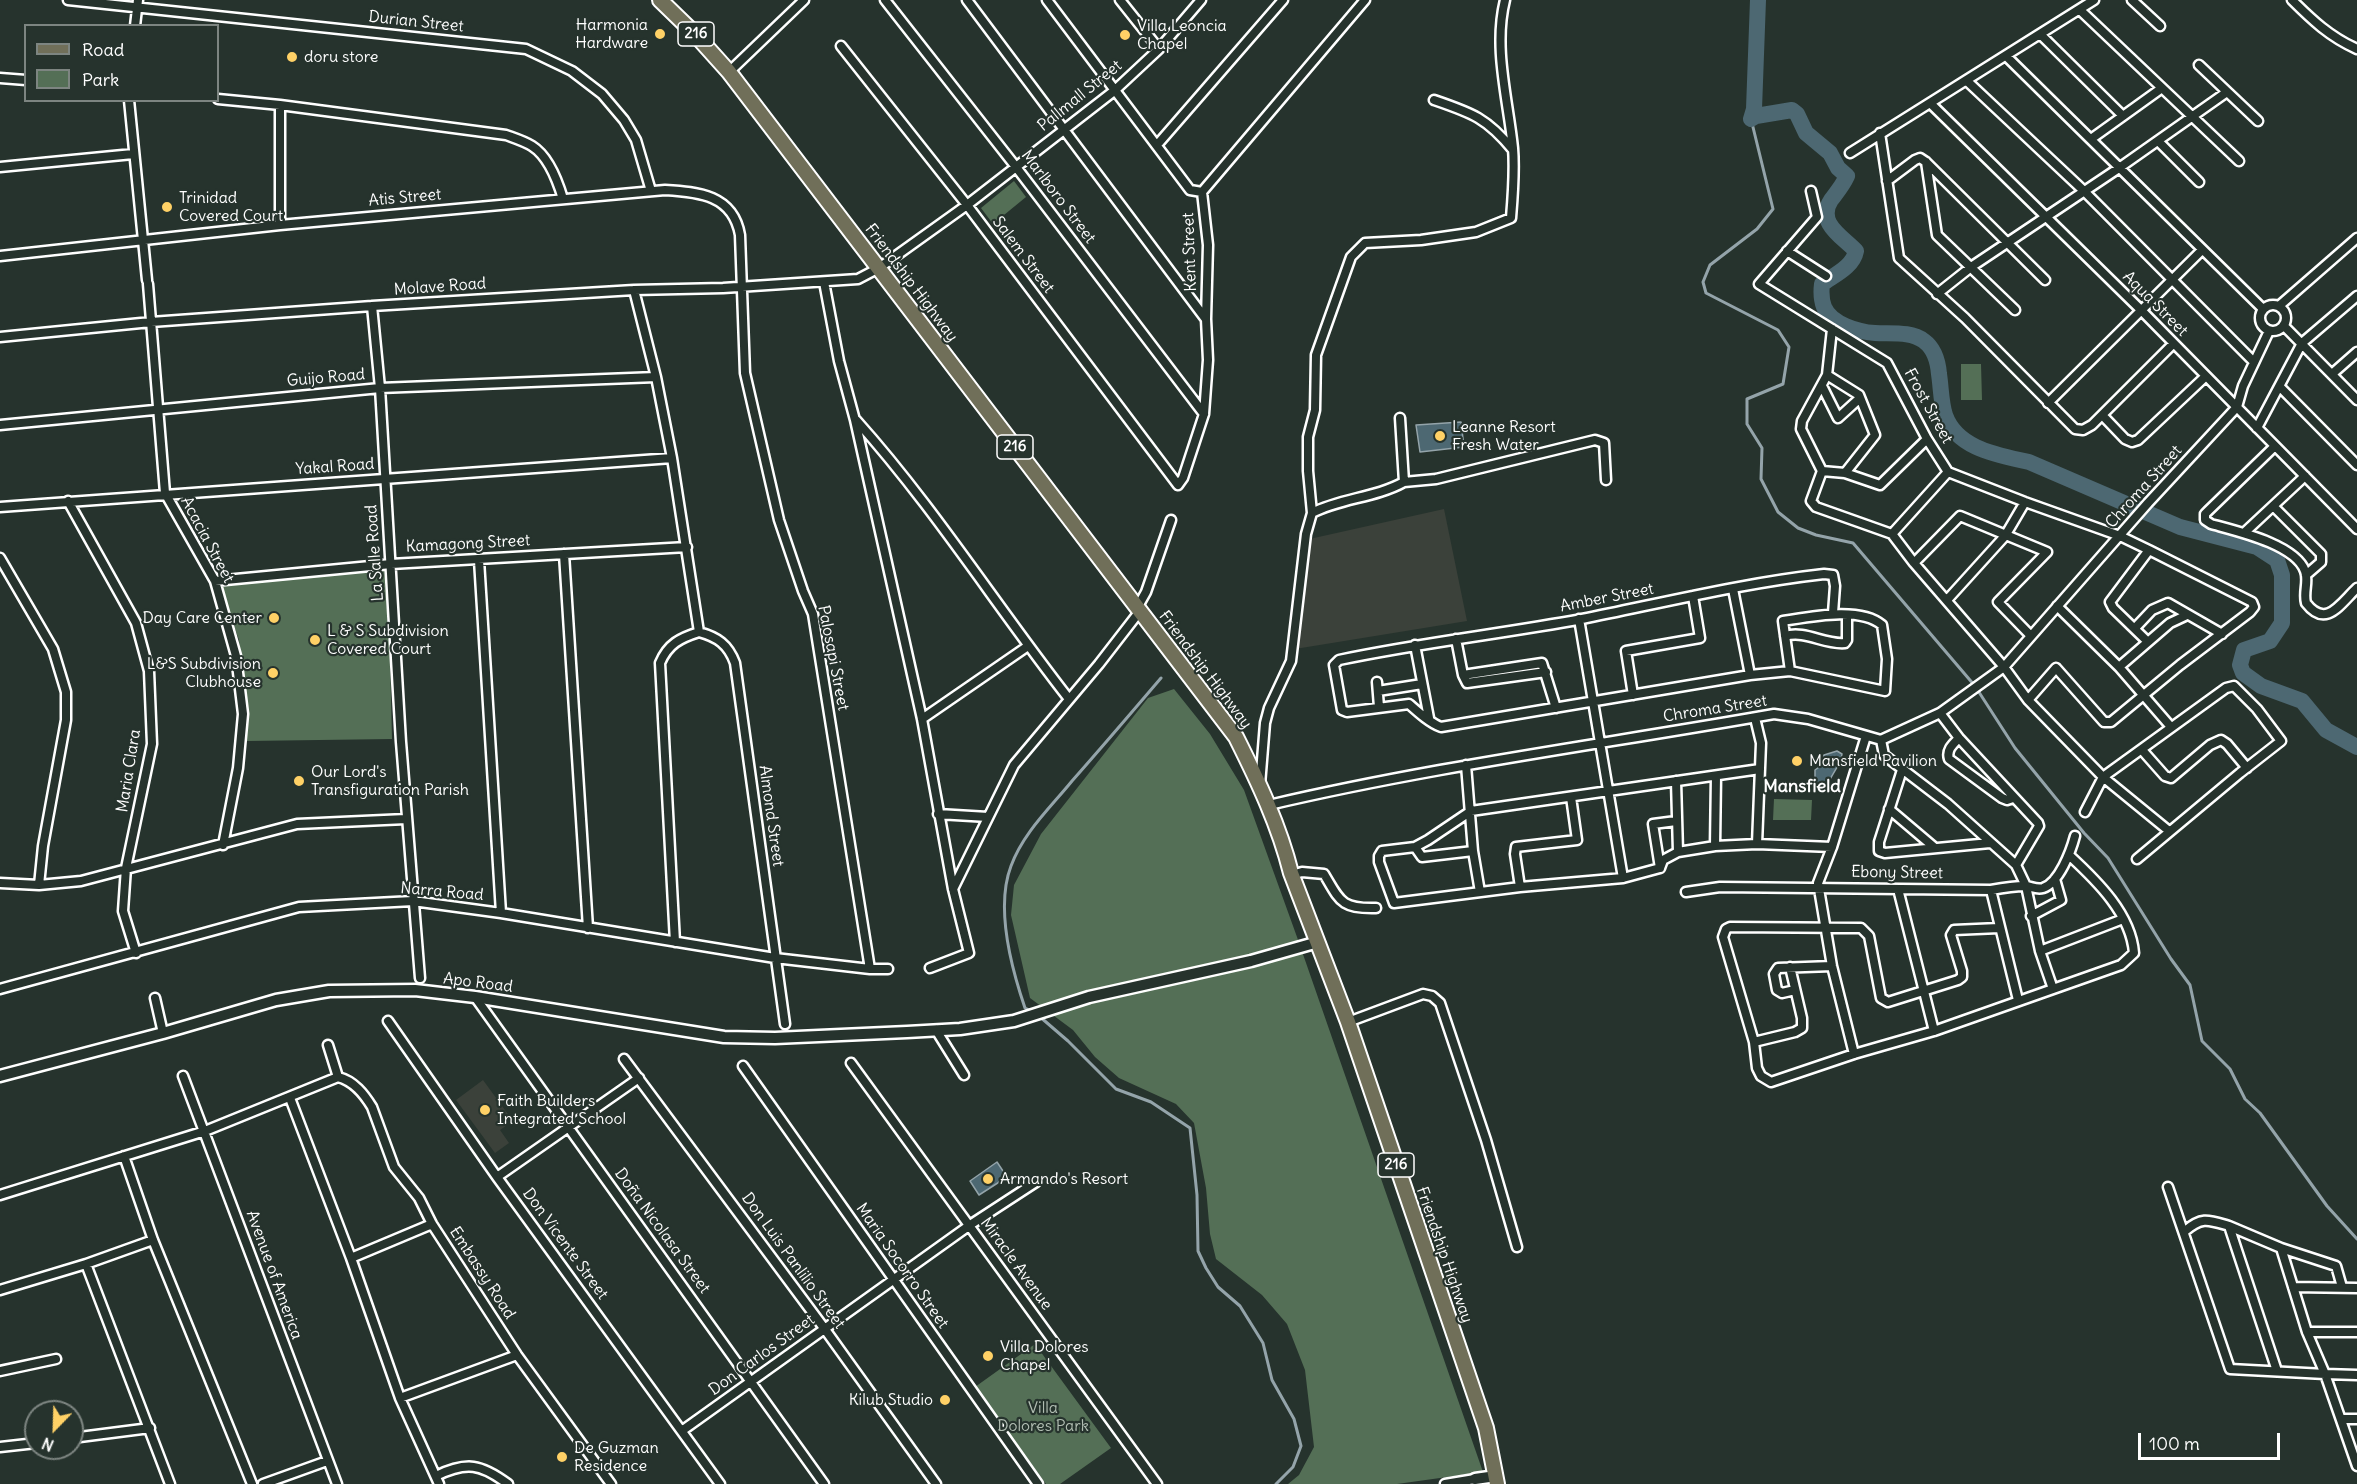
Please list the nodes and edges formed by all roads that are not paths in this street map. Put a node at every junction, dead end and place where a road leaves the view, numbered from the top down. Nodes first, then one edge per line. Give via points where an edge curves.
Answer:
1 (68, 0) edge
2 (660, 0) edge
3 (804, 0) edge
4 (885, 0) edge
5 (966, 0) edge
6 (1047, 0) edge
7 (1119, 0) edge
8 (1201, 0) edge
9 (1283, 0) edge
10 (1365, 0) edge
11 (1506, 0) edge
12 (2094, 0) edge
13 (2132, 0) edge
14 (2292, 0) edge
15 (137, 3) edge
16 (2079, 9) junction
17 (135, 24) edge
18 (2160, 27) dead end
19 (2040, 34) junction
20 (841, 46) dead end
21 (1160, 49) junction
22 (2357, 49) edge
23 (2006, 56) junction
24 (2199, 65) dead end
25 (729, 72) junction
26 (0, 78) edge
27 (24, 80) edge
28 (1966, 81) junction
29 (2162, 88) junction
30 (1114, 91) junction
31 (2227, 92) junction
32 (219, 99) edge
33 (1434, 100) dead end
34 (129, 102) edge
35 (1930, 103) junction
36 (280, 105) junction
37 (2123, 116) junction
38 (2192, 116) junction
39 (2258, 121) dead end
40 (1064, 128) junction
41 (1880, 133) junction
42 (2091, 139) junction
43 (2158, 141) junction
44 (1157, 145) junction
45 (1513, 151) junction
46 (1850, 153) dead end
47 (133, 154) junction
48 (2239, 161) dead end
49 (1926, 162) junction
50 (1016, 166) junction
51 (0, 167) edge
52 (2119, 168) junction
53 (1887, 181) junction
54 (2199, 182) dead end
55 (1812, 190) dead end
56 (651, 191) junction
57 (2084, 191) junction
58 (1202, 192) junction
59 (563, 199) junction
60 (967, 205) junction
61 (2046, 217) junction
62 (280, 225) junction
63 (2357, 238) edge
64 (142, 241) junction
65 (2008, 243) junction
66 (2202, 250) junction
67 (1787, 251) junction
68 (0, 256) edge
69 (1971, 267) junction
70 (879, 268) junction
71 (1826, 276) dead end
72 (2044, 280) dead end
73 (2174, 280) junction
74 (824, 282) junction
75 (742, 286) junction
76 (634, 290) junction
77 (1937, 294) junction
78 (2357, 296) edge
79 (372, 306) junction
80 (2279, 306) junction
81 (2263, 309) junction
82 (2015, 310) dead end
83 (2142, 311) junction
84 (1206, 319) junction
85 (151, 322) junction
86 (2284, 326) junction
87 (1833, 329) junction
88 (2269, 330) junction
89 (0, 337) edge
90 (2302, 343) junction
91 (2173, 344) junction
92 (2357, 352) edge
93 (2254, 362) junction
94 (2332, 374) junction
95 (1827, 375) junction
96 (2206, 376) junction
97 (656, 378) junction
98 (1822, 386) junction
99 (2280, 387) junction
100 (380, 388) junction
101 (1860, 398) junction
102 (2357, 400) edge
103 (2048, 403) junction
104 (2237, 407) junction
105 (159, 409) junction
106 (1204, 414) junction
107 (2103, 416) junction
108 (1400, 418) dead end
109 (855, 420) junction
110 (0, 425) edge
111 (2257, 428) junction
112 (1927, 439) junction
113 (875, 442) junction
114 (861, 447) junction
115 (2274, 447) junction
116 (672, 458) junction
117 (2357, 465) edge
118 (1822, 471) junction
119 (1948, 472) junction
120 (1845, 473) junction
121 (2304, 477) junction
122 (384, 479) junction
123 (1606, 480) dead end
124 (1404, 482) junction
125 (1178, 485) joint
126 (165, 493) junction
127 (68, 501) junction
128 (2025, 502) junction
129 (2273, 506) junction
130 (0, 507) edge
131 (1312, 513) junction
132 (1171, 520) dead end
133 (2357, 529) edge
134 (2244, 533) junction
135 (1892, 534) junction
136 (2005, 536) junction
137 (2120, 536) junction
138 (687, 547) junction
139 (2149, 550) junction
140 (564, 554) junction
141 (0, 558) edge
142 (478, 560) junction
143 (1914, 563) junction
144 (391, 564) junction
145 (2307, 575) junction
146 (214, 581) junction
147 (2357, 588) edge
148 (1733, 589) junction
149 (1693, 596) junction
150 (1947, 600) junction
151 (2057, 606) junction
152 (1138, 610) junction
153 (1833, 613) junction
154 (1847, 615) junction
155 (2187, 615) junction
156 (1580, 619) junction
157 (2135, 628) junction
158 (699, 632) junction
159 (2222, 634) junction
160 (1785, 636) junction
161 (2031, 636) junction
162 (1456, 639) junction
163 (2148, 642) junction
164 (1415, 645) junction
165 (1028, 646) junction
166 (2004, 667) junction
167 (2119, 667) junction
168 (1790, 671) junction
169 (1750, 675) junction
170 (1377, 682) dead end
171 (1422, 684) junction
172 (1378, 691) junction
173 (1634, 695) junction
174 (2144, 695) junction
175 (1069, 699) junction
176 (1594, 700) junction
177 (2028, 700) junction
178 (1379, 707) junction
179 (1556, 708) junction
180 (1940, 713) junction
181 (1429, 718) junction
182 (1755, 718) junction
183 (921, 719) junction
184 (2171, 727) junction
185 (1866, 736) junction
186 (1959, 738) junction
187 (1881, 740) junction
188 (1601, 742) junction
189 (2142, 750) junction
190 (1466, 765) junction
191 (2247, 768) junction
192 (1760, 769) junction
193 (1902, 770) junction
194 (1716, 776) junction
195 (2103, 777) junction
196 (1676, 781) junction
197 (1260, 785) junction
198 (1608, 792) junction
199 (1571, 797) junction
200 (2013, 798) junction
201 (1269, 805) junction
202 (1889, 809) junction
203 (1471, 811) junction
204 (2085, 812) dead end
205 (938, 814) junction
206 (988, 817) junction
207 (406, 819) junction
208 (1676, 821) junction
209 (2169, 831) junction
210 (2076, 836) dead end
211 (1990, 843) junction
212 (1757, 844) junction
213 (223, 845) junction
214 (1715, 846) junction
215 (1415, 847) junction
216 (1832, 847) junction
217 (1935, 848) junction
218 (1473, 851) junction
219 (1678, 852) junction
220 (2070, 856) junction
221 (2137, 859) dead end
222 (2016, 865) junction
223 (126, 868) junction
224 (1660, 868) junction
225 (1292, 875) junction
226 (1623, 878) junction
227 (2055, 879) junction
228 (0, 883) edge
229 (39, 885) junction
230 (2026, 886) junction
231 (1520, 887) junction
232 (1818, 887) junction
233 (953, 889) junction
234 (1898, 889) junction
235 (1991, 890) junction
236 (1480, 892) junction
237 (1686, 892) dead end
238 (413, 901) junction
239 (1376, 908) dead end
240 (501, 913) junction
241 (2031, 916) junction
242 (2123, 919) junction
243 (588, 928) junction
244 (1825, 928) junction
245 (1999, 928) junction
246 (675, 942) junction
247 (1318, 942) junction
248 (2040, 951) junction
249 (136, 953) junction
250 (776, 958) junction
251 (1832, 966) junction
252 (1790, 967) junction
253 (930, 968) dead end
254 (870, 969) junction
255 (888, 969) dead end
256 (420, 978) dead end
257 (2053, 989) junction
258 (0, 990) edge
259 (1795, 990) junction
260 (1923, 991) junction
261 (475, 997) junction
262 (155, 998) dead end
263 (2018, 1000) junction
264 (388, 1021) dead end
265 (1348, 1022) junction
266 (785, 1024) dead end
267 (936, 1030) junction
268 (1934, 1031) junction
269 (163, 1033) junction
270 (1754, 1042) junction
271 (328, 1045) dead end
272 (1854, 1054) junction
273 (624, 1059) dead end
274 (851, 1063) dead end
275 (743, 1066) dead end
276 (964, 1075) dead end
277 (0, 1076) edge
278 (183, 1076) dead end
279 (338, 1077) junction
280 (639, 1078) junction
281 (290, 1098) junction
282 (568, 1126) junction
283 (205, 1131) junction
284 (124, 1156) junction
285 (497, 1177) junction
286 (1036, 1182) dead end
287 (2168, 1187) dead end
288 (0, 1195) edge
289 (432, 1224) junction
290 (970, 1225) junction
291 (2229, 1226) junction
292 (2185, 1231) junction
293 (153, 1239) junction
294 (1517, 1246) dead end
295 (2281, 1248) junction
296 (351, 1258) junction
297 (86, 1264) junction
298 (893, 1280) junction
299 (2293, 1287) junction
300 (2342, 1287) junction
301 (2357, 1288) edge
302 (0, 1290) edge
303 (824, 1328) junction
304 (2307, 1332) junction
305 (2357, 1332) edge
306 (517, 1354) junction
307 (56, 1359) dead end
308 (0, 1371) edge
309 (2277, 1371) junction
310 (2325, 1374) junction
311 (2357, 1375) edge
312 (753, 1382) junction
313 (400, 1398) junction
314 (2342, 1419) junction
315 (2357, 1419) edge
316 (150, 1428) junction
317 (683, 1430) junction
318 (84, 1436) edge
319 (24, 1444) edge
320 (0, 1447) edge
321 (327, 1461) junction
322 (2356, 1462) edge
323 (1475, 1479) joint
324 (437, 1480) edge
325 (1496, 1480) edge
326 (170, 1484) edge
327 (252, 1484) edge
328 (264, 1484) edge
329 (337, 1484) edge
330 (508, 1484) edge
331 (611, 1484) edge
332 (720, 1484) edge
333 (824, 1484) edge
334 (936, 1484) edge
335 (1038, 1484) edge
336 (1157, 1484) edge
337 (1445, 1484) edge

1 - 15 street, Durian Street
2 - 25 main road, Friendship Highway / 216
3 - 25 street
4 - 50 street, Marlboro Street
5 - 40 street
6 - 30 street, Kent Street
7 - 21 street
8 - 21 street, Pallmall Street
9 - 44 street
10 - 58 street
11 - 45 street via 1501,58
12 - 16 street
13 - 18 street
14 - 22 street via 2326,32
15 - 17 street
15 - 56 street, Durian Street via 526,49 572,70 602,94 636,140
16 - 19 street
16 - 29 street
19 - 23 street
19 - 37 street
20 - 60 street, Salem Street
21 - 30 street, Pallmall Street
23 - 28 street
23 - 42 street
24 - 31 street
25 - 70 main road, Friendship Highway / 216
26 - 27 street
28 - 35 street
28 - 57 street
29 - 37 street
29 - 38 street
30 - 40 street, Pallmall Street
30 - 44 street, Kent Street
31 - 38 street
31 - 39 street
32 - 36 street
33 - 45 street via 1479,117
34 - 47 street, Acacia Street
35 - 41 street
35 - 61 street, Aqua Street
36 - 59 street via 506,135 534,147 547,162
36 - 62 street
37 - 42 street
38 - 43 street
38 - 48 street
40 - 50 street, Pallmall Street
40 - 84 street
41 - 46 street
41 - 53 street
42 - 52 street
43 - 52 street
43 - 54 street
44 - 58 street, Kent Street via 1190,190
45 - 131 street via 1511,218 1476,232 1365,243 1351,257 1316,355 1315,410 1308,437
47 - 51 street
47 - 64 street, Acacia Street
49 - 53 street via 1915,160
49 - 65 street
49 - 69 street via 1937,235
50 - 60 street, Pallmall Street
50 - 106 street, Marlboro Street
52 - 57 street
52 - 66 street
53 - 77 street via 1899,258
55 - 67 street, Frost Street via 1816,217
56 - 59 street, Atis Street
56 - 75 street, Atis Street via 688,192 714,198 731,210 740,235
57 - 61 street
57 - 73 street
58 - 84 street, Kent Street via 1208,245
59 - 62 street, Atis Street
60 - 70 street, Pallmall Street
60 - 125 street, Salem Street
61 - 65 street
61 - 83 street, Aqua Street
62 - 64 street, Atis Street
63 - 80 street
64 - 68 street, Atis Street
64 - 85 street, Acacia Street
65 - 69 street
65 - 72 street
66 - 73 street
66 - 81 street
67 - 71 street
67 - 87 street, Frost Street via 1759,284
69 - 77 street
69 - 82 street
70 - 74 street, Molave Road via 858,279
70 - 152 main road, Friendship Highway / 216
73 - 83 street
73 - 93 street
74 - 75 street, Molave Road
74 - 109 street
75 - 76 street, Molave Road
75 - 254 street, Palosapi Street via 745,374 779,520 813,614
76 - 79 street, Molave Road
76 - 97 street
77 - 103 street
78 - 90 street
79 - 85 street, Molave Road
79 - 100 street, La Salle Road
80 - 81 street
80 - 86 street via 2286,314
81 - 88 street via 2260,321
83 - 91 street, Aqua Street
83 - 103 street
84 - 106 street, Kent Street
85 - 89 street, Molave Road
85 - 105 street, Acacia Street
86 - 88 street via 2277,331
86 - 90 street
87 - 95 street
87 - 112 street, Frost Street via 1887,363
88 - 93 street, Chroma Street
90 - 94 street
90 - 99 street
91 - 96 street, Aqua Street
91 - 107 street
92 - 94 street
93 - 104 street, Chroma Street
94 - 102 street
95 - 98 street
95 - 101 street
96 - 104 street, Aqua Street
96 - 107 street via 2138,440 2125,439
97 - 100 street, Guijo Road
97 - 116 street
98 - 101 street via 1838,418
98 - 118 street via 1801,429
99 - 111 street
99 - 117 street
100 - 105 street, Guijo Road
100 - 122 street, La Salle Road
101 - 120 street via 1875,435
103 - 107 street via 2074,429 2083,430
104 - 111 street, Aqua Street
104 - 137 street, Chroma Street
105 - 110 street, Guijo Road
105 - 126 street, Acacia Street
106 - 125 street, Kent Street
108 - 124 street
109 - 113 street
109 - 114 street
111 - 115 street, Aqua Street
112 - 119 street, Frost Street
112 - 120 street via 1880,485
113 - 114 street
113 - 165 street
114 - 183 street
115 - 121 street, Aqua Street
115 - 134 street via 2205,514 2208,523
116 - 122 street, Yakal Road
116 - 138 street
118 - 120 street
118 - 135 street via 1811,501 1816,507
119 - 128 street
119 - 135 street
121 - 129 street
121 - 133 street, Aqua Street
122 - 126 street, Yakal Road
122 - 144 street, La Salle Road
123 - 124 street via 1604,443 1595,440
124 - 131 street
126 - 127 street, Yakal Road
126 - 146 street, Acacia Street
127 - 130 street, Yakal Road
127 - 223 street, Maria Clara via 136,623 149,671 152,744
128 - 136 street
128 - 137 street
129 - 134 street
129 - 145 street via 2321,554 2321,562
131 - 197 street via 1291,661 1265,723
132 - 152 street
134 - 145 street via 2268,541 2297,559
135 - 143 street
136 - 143 street via 1960,516
136 - 150 street
136 - 161 street via 2047,552 1998,602
137 - 139 street
137 - 151 street, Chroma Street
138 - 140 street, Kamagong Street
138 - 158 street
139 - 157 street via 2110,602
139 - 159 street via 2252,602 2250,612
140 - 142 street, Kamagong Street
140 - 243 street
141 - 229 street via 52,649 66,692 66,720
142 - 144 street, Kamagong Street
142 - 240 street
143 - 150 street
144 - 146 street, Kamagong Street
144 - 207 street, La Salle Road
145 - 147 street via 2306,603 2320,616 2328,614
146 - 213 street, Acacia Street via 236,656 243,714 238,768
148 - 149 street, Amber Street
148 - 153 street, Amber Street via 1833,575
148 - 169 street
149 - 156 street, Amber Street
149 - 173 street via 1700,638 1626,651
150 - 166 street
151 - 161 street, Chroma Street
151 - 167 street
152 - 175 street
152 - 197 main road, Friendship Highway / 216 via 1236,737
153 - 154 street
153 - 160 street via 1783,621
154 - 160 street via 1845,643 1832,644 1799,634
154 - 168 street via 1882,625 1887,659 1885,691
155 - 157 street via 2168,603 2152,610
155 - 159 street
155 - 163 street via 2170,623
156 - 162 street, Amber Street
156 - 176 street
157 - 163 street
158 - 246 street via 680,638 660,663
158 - 250 street, Almond Street via 724,644 735,663
159 - 174 street
160 - 168 street
161 - 166 street, Chroma Street
162 - 164 street, Amber Street
162 - 179 street via 1463,675 1542,663
163 - 167 street
164 - 171 street
164 - 178 street, Amber Street via 1339,660 1334,665 1342,710
165 - 175 street
165 - 183 street
166 - 177 street
166 - 180 street, Chroma Street
167 - 174 street
168 - 169 street
169 - 173 street
170 - 172 street
171 - 172 street
171 - 181 street
172 - 178 street
173 - 176 street
174 - 177 street via 2108,723 2056,668
174 - 184 street
175 - 206 street via 1014,765
176 - 179 street
176 - 188 street
177 - 195 street
178 - 181 street via 1409,704
179 - 181 street via 1441,727
180 - 186 street
180 - 187 street, Chroma Street
182 - 185 street, Chroma Street via 1773,714 1793,716
182 - 188 street, Chroma Street
182 - 192 street via 1761,743
183 - 205 street
184 - 189 street
184 - 191 street via 2226,687 2234,686 2280,738 2279,744
185 - 187 street, Chroma Street
185 - 216 street
186 - 200 street
186 - 200 street via 1950,748 1949,759 2002,798
187 - 193 street via 1884,755
188 - 190 street, Chroma Street
188 - 198 street
189 - 191 street via 2171,778 2221,740
189 - 195 street
190 - 201 street, Chroma Street
190 - 203 street
191 - 209 street
192 - 194 street
192 - 212 street
193 - 202 street
193 - 211 street via 1948,804
194 - 196 street
194 - 214 street
195 - 204 street
195 - 209 street
196 - 198 street
196 - 208 street
197 - 201 main road, Friendship Highway / 216
198 - 199 street
198 - 226 street
199 - 203 street
199 - 231 street via 1577,840 1516,847
200 - 222 street via 2039,826
201 - 225 main road, Friendship Highway / 216
202 - 217 street
202 - 217 street via 1879,851
203 - 215 street
203 - 218 street
205 - 206 street
205 - 233 street
206 - 233 street
207 - 213 street via 297,824
207 - 238 street, La Salle Road
208 - 219 street
208 - 224 street via 1653,824
209 - 221 street
210 - 220 street
211 - 217 street
211 - 222 street
212 - 214 street
212 - 216 street
213 - 223 street
214 - 219 street
215 - 218 street via 1422,857
215 - 236 street via 1382,851 1379,856 1394,903
216 - 232 street
218 - 236 street
219 - 224 street via 1663,860
220 - 227 street
220 - 242 street
222 - 230 street
223 - 229 street via 81,880
223 - 249 street, Maria Clara via 123,911
224 - 226 street
225 - 239 street via 1324,874 1337,898 1360,909
225 - 247 main road, Friendship Highway / 216
226 - 231 street
227 - 230 street, Ebony Street via 2046,888
227 - 241 street via 2061,900
228 - 229 street
230 - 235 street, Ebony Street
230 - 241 street
231 - 236 street
232 - 234 street, Ebony Street
232 - 237 street, Ebony Street via 1720,887
232 - 244 street
233 - 253 street via 969,953
234 - 235 street, Ebony Street
234 - 260 street
235 - 245 street
238 - 240 street, Narra Road
238 - 249 street, Narra Road via 299,907
238 - 256 street, La Salle Road
240 - 243 street, Narra Road
241 - 248 street
242 - 248 street
242 - 257 street via 2134,953 2121,965
243 - 246 street, Narra Road
244 - 251 street
244 - 260 street via 1865,930 1884,1001
244 - 270 street via 1726,929 1723,938
245 - 260 street via 1954,930 1951,935 1962,977
245 - 263 street
246 - 250 street, Narra Road
247 - 265 main road, Friendship Highway / 216
247 - 267 street, Apo Road via 1089,997 1014,1021
248 - 257 street
249 - 258 street, Narra Road
250 - 254 street, Narra Road
250 - 266 street, Almond Street
251 - 252 street
251 - 272 street
252 - 259 street
252 - 259 street via 1775,972 1777,990
254 - 255 street, Narra Road
257 - 263 street
259 - 270 street via 1802,1028
260 - 268 street
261 - 267 street, Apo Road via 724,1037
261 - 269 street, Apo Road via 415,990 329,991 276,1000
261 - 282 street, Doña Nicolasa Street
262 - 269 street
263 - 268 street
264 - 285 street, Don Vicente Street
265 - 294 street via 1423,994 1440,1003
265 - 325 main road, Friendship Highway / 216 via 1486,1428
267 - 276 street
268 - 272 street
269 - 277 street, Apo Road
270 - 272 street via 1757,1068 1771,1082
271 - 279 street
273 - 280 street, Don Luis Panlilio Street
274 - 290 street, Miracle Avenue
275 - 298 street, Maria Socorro Street
278 - 283 street, Avenue of America
279 - 281 street
279 - 289 street, Embassy Road via 350,1081 372,1107 390,1159 419,1198
280 - 282 street
280 - 303 street, Don Luis Panlilio Street
281 - 283 street
281 - 296 street
282 - 285 street
282 - 312 street, Doña Nicolasa Street
283 - 284 street
283 - 321 street, Avenue of America
284 - 288 street
284 - 293 street
285 - 317 street, Don Vicente Street
286 - 290 street, Don Carlos Street
287 - 292 street
289 - 296 street
289 - 306 street, Embassy Road
290 - 298 street, Don Carlos Street
290 - 336 street, Miracle Avenue
291 - 292 street via 2207,1219
291 - 295 street
291 - 309 street
292 - 309 street via 2230,1369
293 - 297 street
293 - 327 street
295 - 299 street
295 - 300 street via 2336,1266
296 - 313 street
297 - 302 street
297 - 316 street
298 - 303 street, Don Carlos Street
298 - 335 street, Maria Socorro Street
299 - 300 street
299 - 304 street
300 - 301 street
303 - 312 street, Don Carlos Street
303 - 334 street, Don Luis Panlilio Street
304 - 305 street
304 - 310 street
306 - 313 street
306 - 331 street, Embassy Road
307 - 308 street
309 - 310 street
310 - 311 street
310 - 314 street
312 - 317 street, Don Carlos Street
312 - 333 street, Doña Nicolasa Street
313 - 324 street
314 - 315 street
314 - 322 street
316 - 318 street
316 - 326 street
317 - 332 street, Don Vicente Street
319 - 320 street
321 - 328 street
321 - 329 street, Avenue of America
323 - 325 street
323 - 337 street
324 - 330 street via 460,1465 493,1473

